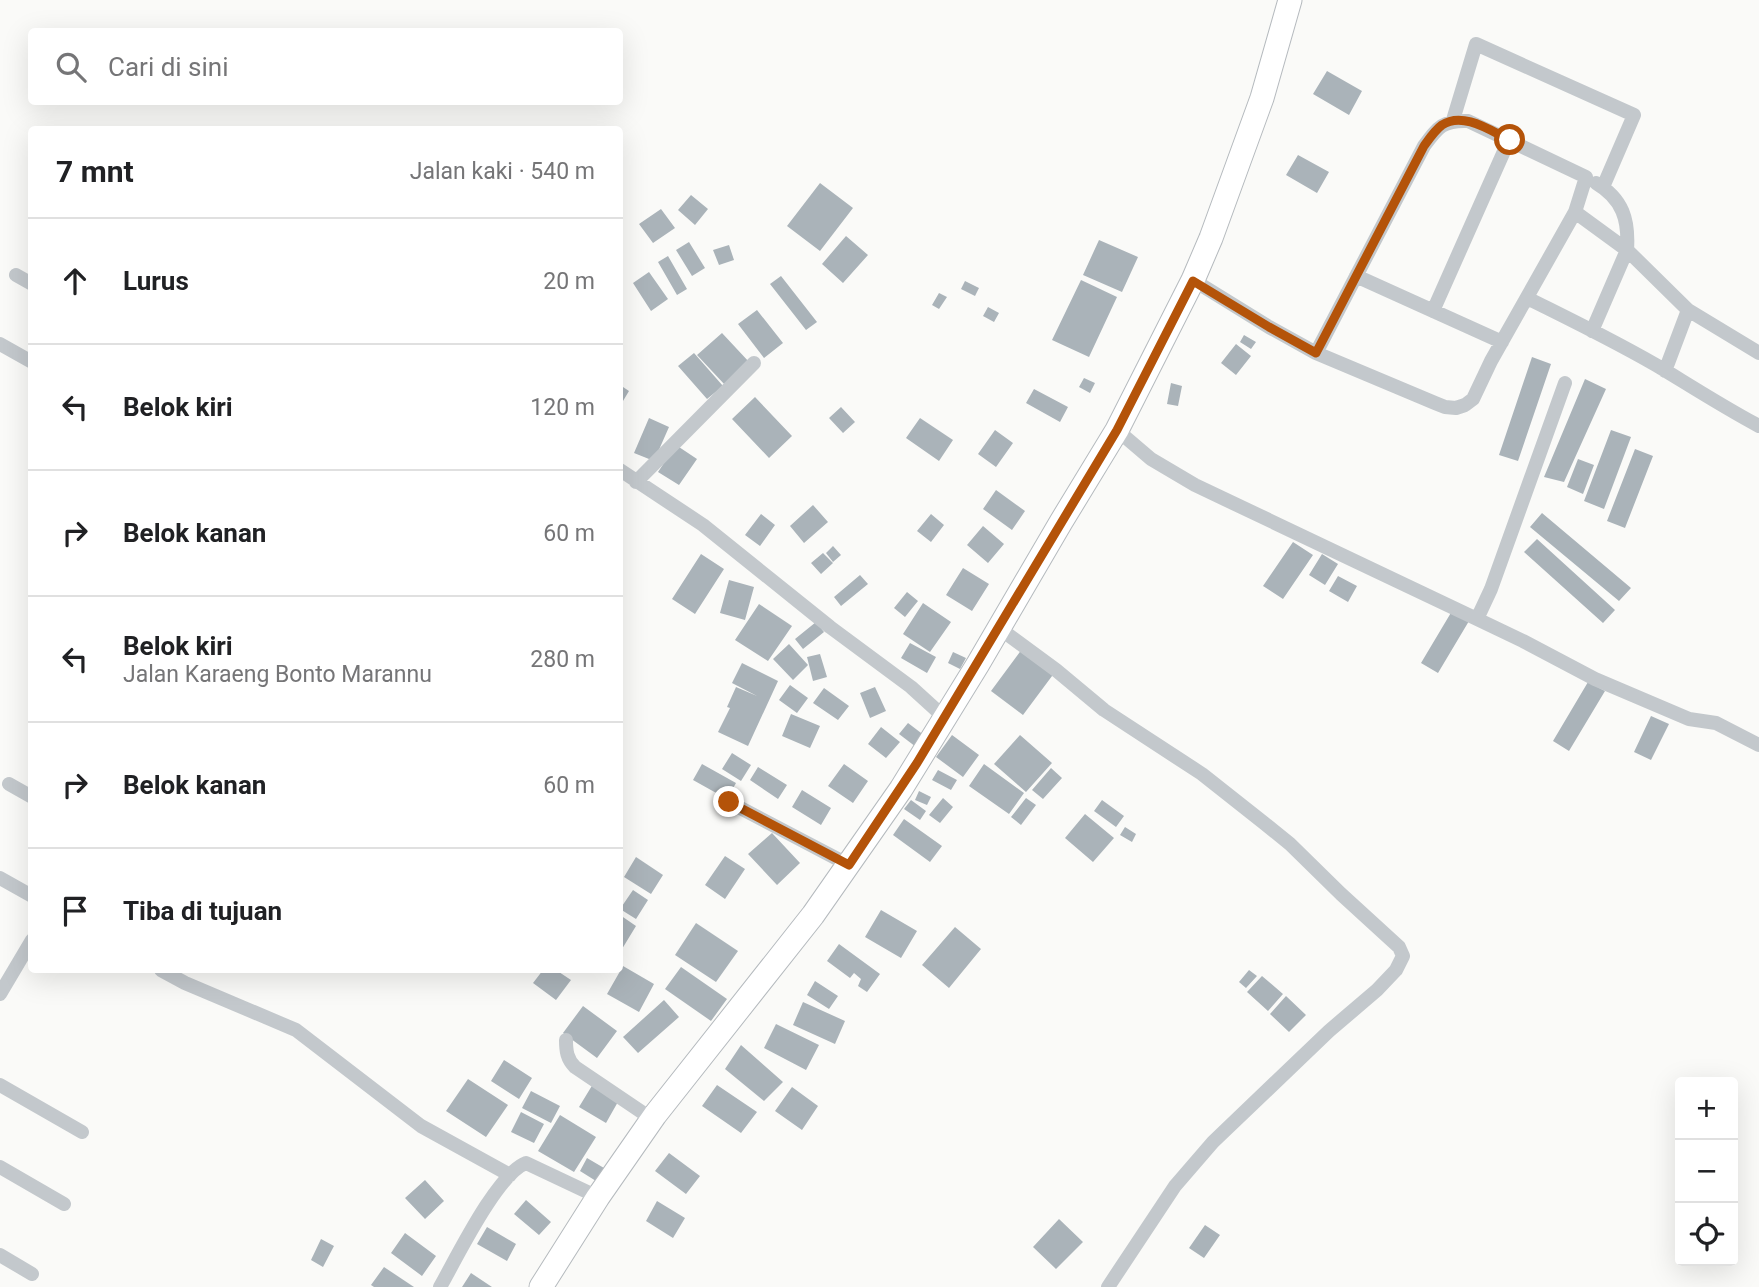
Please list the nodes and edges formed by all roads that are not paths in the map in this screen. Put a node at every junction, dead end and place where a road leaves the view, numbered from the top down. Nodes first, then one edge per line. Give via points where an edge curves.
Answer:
1 (1290, 0) edge
2 (1453, 120) junction
3 (1510, 140) junction
4 (1586, 177) junction
5 (1603, 187) junction
6 (1575, 212) junction
7 (1627, 250) junction
8 (16, 275) dead end
9 (1356, 276) junction
10 (1193, 281) junction
11 (28, 282) edge
12 (1527, 298) junction
13 (1688, 310) junction
14 (1433, 311) junction
15 (1592, 331) junction
16 (1502, 342) junction
17 (0, 344) edge
18 (1316, 353) junction
19 (1759, 353) edge
20 (28, 360) edge
21 (754, 363) dead end
22 (1665, 371) junction
23 (1565, 383) dead end
24 (1759, 426) edge
25 (1117, 430) junction
26 (623, 472) edge
27 (636, 482) junction
28 (1476, 619) junction
29 (999, 628) junction
30 (944, 717) junction
31 (1759, 745) edge
32 (9, 785) dead end
33 (28, 795) edge
34 (729, 802) dead end
35 (849, 865) junction
36 (0, 878) edge
37 (28, 894) edge
38 (28, 944) edge
39 (6, 969) edge
40 (167, 973) edge
41 (0, 994) edge
42 (566, 1040) dead end
43 (0, 1085) edge
44 (652, 1119) junction
45 (82, 1132) dead end
46 (0, 1167) edge
47 (510, 1175) junction
48 (598, 1197) junction
49 (64, 1204) dead end
50 (0, 1255) edge
51 (32, 1274) dead end
52 (440, 1287) edge
53 (541, 1287) edge
54 (1108, 1287) edge

1 - 10 main road via 1262,99
2 - 3 street via 1468,121
2 - 5 street via 1476,44 1634,115
2 - 9 street via 1441,125 1424,146
3 - 4 street
3 - 14 street
4 - 5 street
4 - 6 street
5 - 7 street via 1623,212
6 - 7 street
6 - 12 street
7 - 13 street
7 - 15 street
8 - 11 street
9 - 14 street
9 - 18 street
10 - 18 street
10 - 25 main road
12 - 15 street
12 - 16 street
13 - 19 street
13 - 22 street
14 - 16 street
15 - 22 street
16 - 18 street via 1473,399 1456,408
17 - 20 street
21 - 27 street
22 - 24 street
23 - 28 street
25 - 28 street via 1152,459 1195,485
25 - 29 main road
26 - 27 street
27 - 30 street via 702,525
28 - 31 street via 1595,679 1689,719 1716,723
29 - 30 main road
29 - 54 street via 1104,710 1202,774 1290,844 1399,947 1403,956 1377,990 1213,1142 1175,1186
30 - 35 main road
32 - 33 street
34 - 35 street
35 - 44 main road
36 - 37 street
38 - 39 street
39 - 41 street
40 - 47 street via 296,1030 421,1126
42 - 44 street via 570,1062
43 - 45 street
44 - 48 main road
46 - 49 street
47 - 48 street via 526,1163
47 - 52 street via 482,1211
48 - 53 main road
50 - 51 street

